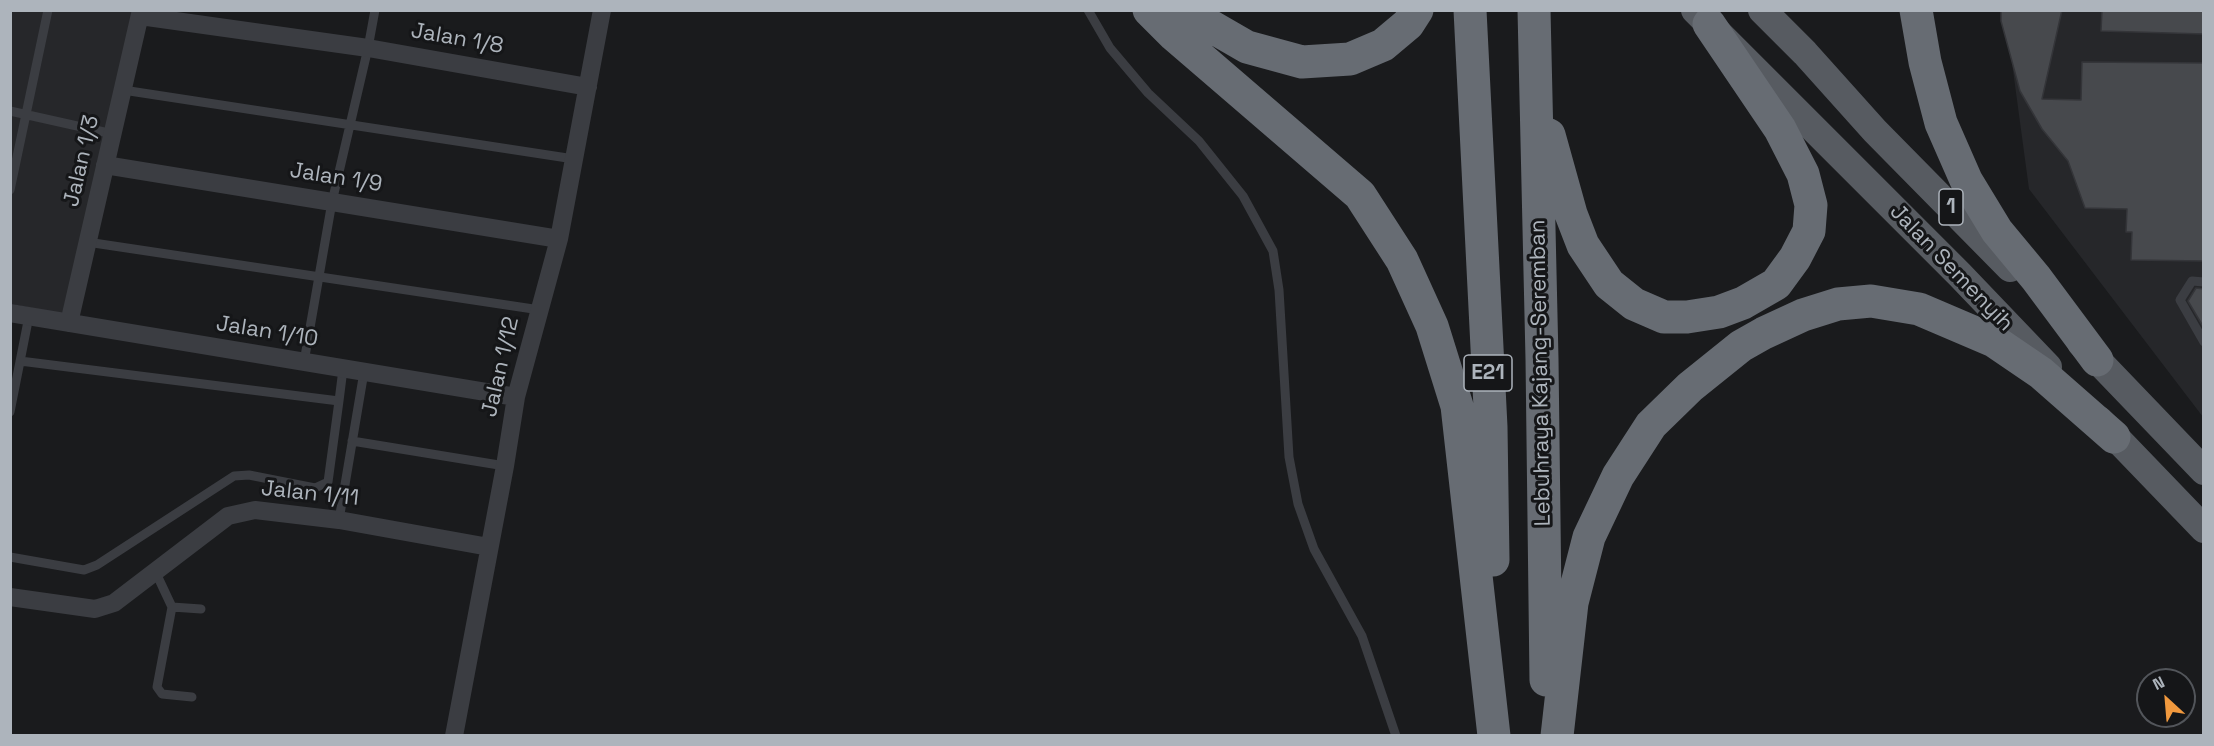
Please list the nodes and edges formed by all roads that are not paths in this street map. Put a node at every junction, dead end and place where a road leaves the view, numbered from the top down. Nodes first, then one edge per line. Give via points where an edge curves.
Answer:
1 (48, 10) edge
2 (375, 10) edge
3 (602, 10) edge
4 (1088, 10) edge
5 (1149, 10) edge
6 (1189, 10) edge
7 (1417, 10) edge
8 (1470, 10) edge
9 (1534, 10) edge
10 (1762, 10) edge
11 (1916, 10) edge
12 (140, 13) edge
13 (1702, 17) edge
14 (368, 48) junction
15 (588, 87) junction
16 (123, 90) junction
17 (1537, 96) junction
18 (10, 111) edge
19 (25, 114) junction
20 (349, 124) junction
21 (113, 134) junction
22 (574, 159) junction
23 (105, 165) junction
24 (10, 190) edge
25 (332, 202) junction
26 (559, 239) junction
27 (87, 242) junction
28 (318, 278) junction
29 (2204, 282) edge
30 (540, 310) junction
31 (20, 315) edge
32 (69, 323) junction
33 (2204, 342) edge
34 (2097, 360) junction
35 (20, 361) junction
36 (304, 362) junction
37 (343, 369) junction
38 (364, 372) junction
39 (516, 397) junction
40 (339, 401) junction
41 (10, 412) edge
42 (2114, 437) junction
43 (352, 441) junction
44 (505, 466) junction
45 (2204, 471) edge
46 (339, 520) junction
47 (2204, 529) edge
48 (489, 546) junction
49 (10, 557) edge
50 (156, 573) junction
51 (10, 597) edge
52 (172, 607) junction
53 (201, 609) dead end
54 (192, 697) dead end
55 (454, 735) edge
56 (1396, 735) edge
57 (1494, 735) edge
58 (1547, 735) edge
59 (1557, 735) edge

1 - 19 lane
2 - 14 lane
3 - 15 street, Jalan 1/12
4 - 56 lane via 1125,66 1199,141 1244,196 1273,251 1280,290 1290,457 1298,504 1314,549 1362,636
5 - 57 highway via 1360,195 1402,260 1432,326 1457,406
6 - 7 highway via 1247,48 1302,62 1350,59 1383,45 1408,24
8 - 57 highway, E21 via 1491,427
9 - 17 highway, Lebuhraya Kajang-Seremban / E21
10 - 34 main road, Jalan Semenyih / 1
11 - 34 highway via 1941,123 1966,180 1997,231
12 - 14 street, Jalan 1/8
12 - 16 street, Jalan 1/3
13 - 17 highway via 1780,129 1803,174 1811,205 1809,231 1795,258 1776,284 1743,303 1719,312 1664,317 1634,304 1609,284 1583,245 1571,214
13 - 42 main road, Jalan Semenyih / 1 via 1960,275
14 - 15 street, Jalan 1/8
14 - 20 lane
15 - 22 street, Jalan 1/12
16 - 20 lane
16 - 21 street, Jalan 1/3
17 - 58 highway, Lebuhraya Kajang-Seremban / E21
18 - 19 lane
19 - 21 lane
19 - 24 lane
20 - 22 lane
20 - 25 lane
21 - 23 street, Jalan 1/3
22 - 26 street, Jalan 1/12
23 - 25 street, Jalan 1/9
23 - 27 street, Jalan 1/3
25 - 26 street, Jalan 1/9
25 - 28 lane
26 - 30 street, Jalan 1/12
27 - 28 lane
27 - 32 street, Jalan 1/3
28 - 30 lane
28 - 36 lane
29 - 33 lane via 2192,281 2180,300
30 - 39 street, Jalan 1/12
31 - 32 street, Jalan 1/10
31 - 35 lane
32 - 36 street, Jalan 1/10
34 - 45 main road, Jalan Semenyih / 1
35 - 40 lane
35 - 41 lane
36 - 37 street, Jalan 1/10
37 - 38 street, Jalan 1/10
37 - 40 lane
38 - 39 street, Jalan 1/10
38 - 43 lane
39 - 44 street, Jalan 1/12
40 - 49 lane via 328,482 315,488 249,475 234,476 84,570
42 - 47 main road, Jalan Semenyih / 1
42 - 59 highway via 2041,373 1994,341 1919,309 1871,301 1838,304 1764,333 1741,346 1690,387 1651,425 1618,476 1589,537 1572,603
43 - 44 lane
43 - 46 lane
44 - 48 street, Jalan 1/12
46 - 48 street, Jalan 1/11
46 - 50 street, Jalan 1/11 via 255,510 228,516
48 - 55 street, Jalan 1/12
50 - 51 street, Jalan 1/11 via 114,603 95,609
50 - 52 lane
52 - 53 lane
52 - 54 lane via 157,687 162,694

